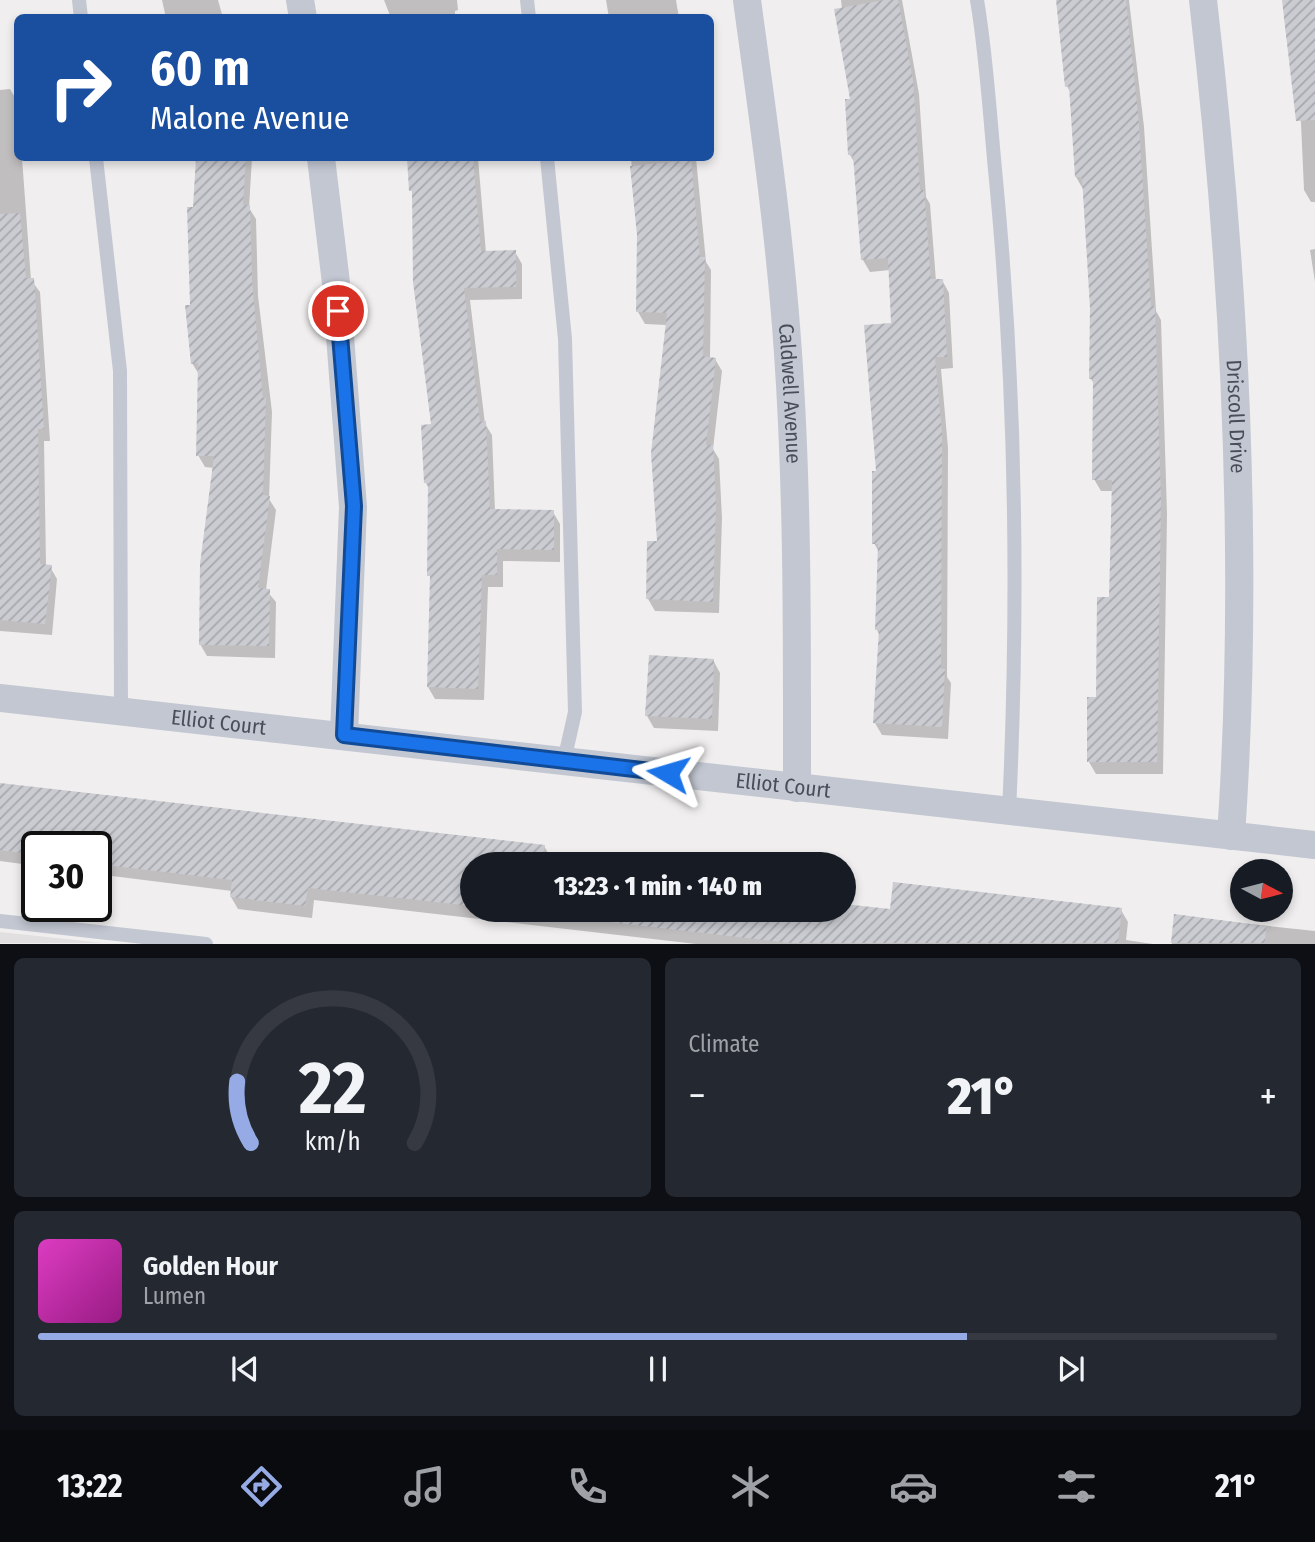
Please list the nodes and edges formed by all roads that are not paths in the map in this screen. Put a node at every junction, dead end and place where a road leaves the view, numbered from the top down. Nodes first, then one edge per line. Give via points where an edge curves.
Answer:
1 (747, 0) edge
2 (977, 0) edge
3 (1203, 0) edge
4 (96, 161) edge
5 (321, 161) edge
6 (547, 161) edge
7 (0, 698) edge
8 (121, 712) junction
9 (344, 735) junction
10 (564, 761) junction
11 (797, 788) junction
12 (1009, 811) junction
13 (1231, 836) junction
14 (1315, 845) edge
15 (0, 921) edge
16 (206, 943) edge

1 - 11 street, Caldwell Avenue via 775,200 788,354 797,559
2 - 12 lane via 1003,261 1014,441 1017,655
3 - 13 street, Driscoll Drive via 1219,141 1241,506 1238,731
4 - 8 lane via 120,371
5 - 9 street via 354,506
6 - 10 lane via 565,339 575,712
7 - 8 street, Elliot Court
8 - 9 street, Elliot Court
9 - 10 street, Elliot Court
10 - 11 street, Elliot Court
11 - 12 street, Elliot Court
12 - 13 street, Elliot Court
13 - 14 street, Elliot Court
15 - 16 lane

